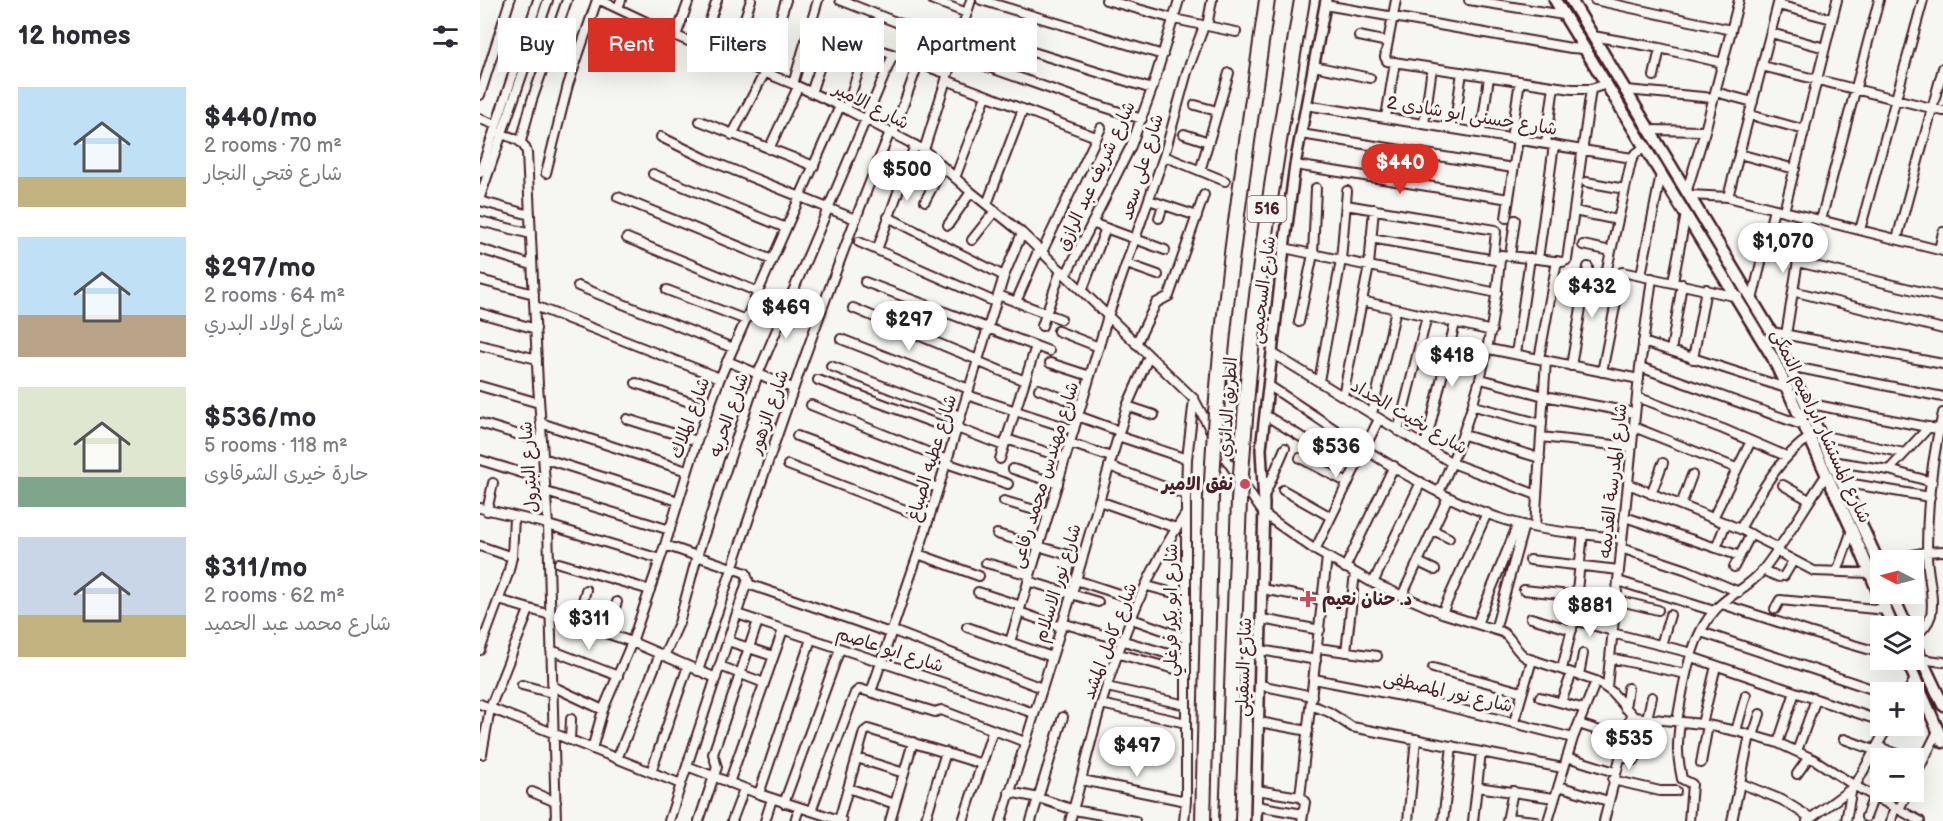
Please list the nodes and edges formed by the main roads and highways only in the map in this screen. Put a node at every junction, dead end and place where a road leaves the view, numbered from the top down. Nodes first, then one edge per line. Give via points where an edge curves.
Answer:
1 (1267, 0) edge
2 (1302, 0) edge
3 (1555, 0) edge
4 (1572, 0) edge
5 (1812, 433) junction
6 (1857, 527) junction
7 (1872, 550) edge
8 (1888, 616) edge
9 (1924, 665) edge
10 (1911, 670) edge
11 (1942, 699) edge
12 (1943, 742) edge
13 (1203, 821) edge
14 (1227, 821) edge

1 - 13 highway, الطريق الدائري / 516, bridge via 1229,267 1216,413
2 - 14 highway, الطريق الدائري / 516, bridge via 1253,321 1239,501
3 - 5 main road, شارع المستشار ابراهيم النمكى via 1738,297
4 - 5 main road, شارع المستشار ابراهيم النمكى via 1772,332 1806,402
5 - 6 main road, شارع المستشار ابراهيم النمكى via 1827,474
5 - 6 main road, شارع المستشار ابراهيم النمكى via 1831,461
6 - 7 main road, شارع المستشار ابراهيم النمكى
6 - 8 main road, شارع المستشار ابراهيم النمكى via 1870,573
9 - 11 main road
10 - 12 main road

